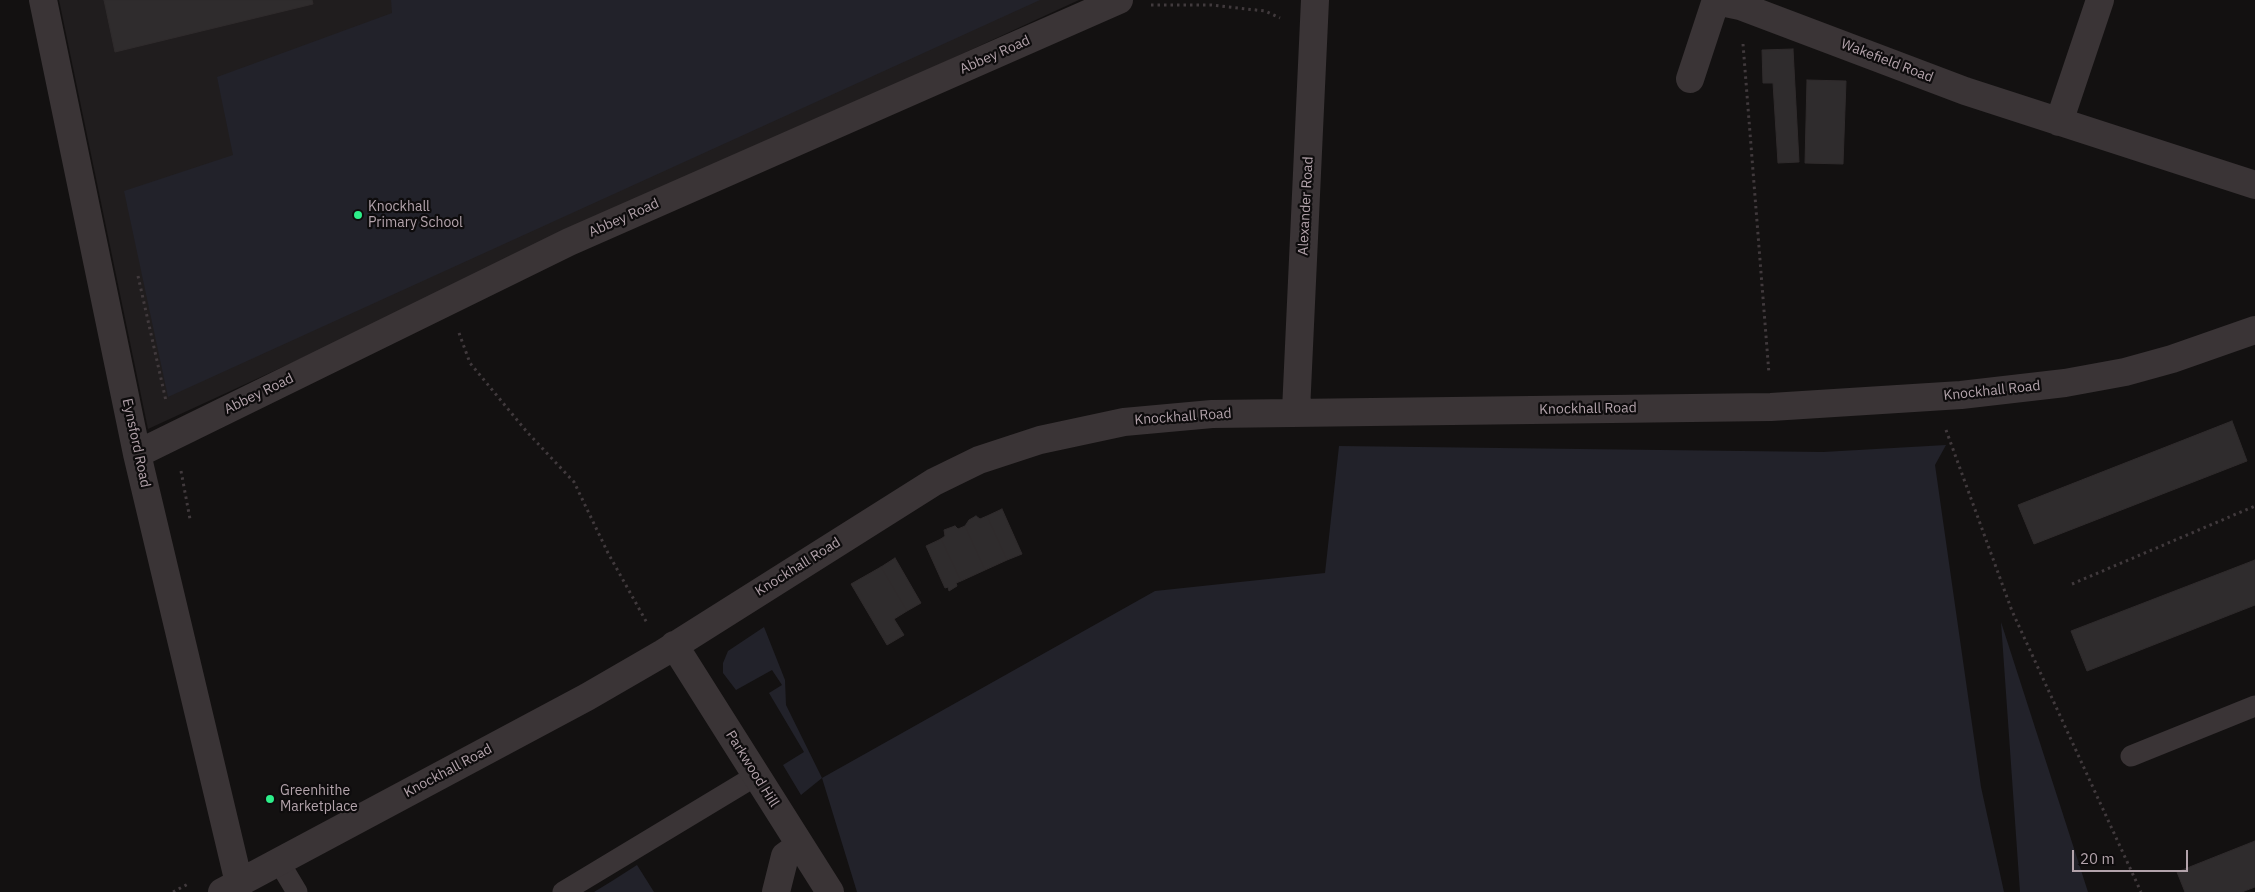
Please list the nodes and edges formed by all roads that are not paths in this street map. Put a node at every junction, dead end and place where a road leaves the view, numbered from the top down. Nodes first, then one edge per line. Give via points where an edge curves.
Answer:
1 (43, 0) edge
2 (1315, 0) edge
3 (2100, 0) edge
4 (1132, 2) edge
5 (1724, 2) edge
6 (1690, 79) dead end
7 (2059, 122) junction
8 (2255, 185) edge
9 (2255, 330) edge
10 (1296, 411) junction
11 (137, 454) junction
12 (668, 649) junction
13 (2255, 706) edge
14 (2132, 756) dead end
15 (757, 775) junction
16 (800, 846) junction
17 (279, 862) junction
18 (232, 878) edge
19 (297, 892) edge
20 (563, 892) edge
21 (776, 892) edge
22 (830, 892) edge

1 - 11 street, Eynsford Road
2 - 10 street, Alexander Road
3 - 7 street
4 - 11 street, Abbey Road via 569,242
5 - 6 street
5 - 7 street, Wakefield Road via 1965,91
7 - 8 street, Wakefield Road
9 - 10 street, Knockhall Road via 2125,372 2065,383 1934,398 1771,407
10 - 12 street, Knockhall Road via 1142,419 1063,434 980,460 896,504
11 - 18 street, Eynsford Road
12 - 15 street, Parkwood Hill
12 - 17 street, Knockhall Road via 579,701
13 - 14 lane
15 - 16 street, Parkwood Hill
15 - 20 lane
16 - 21 street via 785,856
16 - 22 street, Parkwood Hill
17 - 18 street, Knockhall Road
17 - 19 lane

